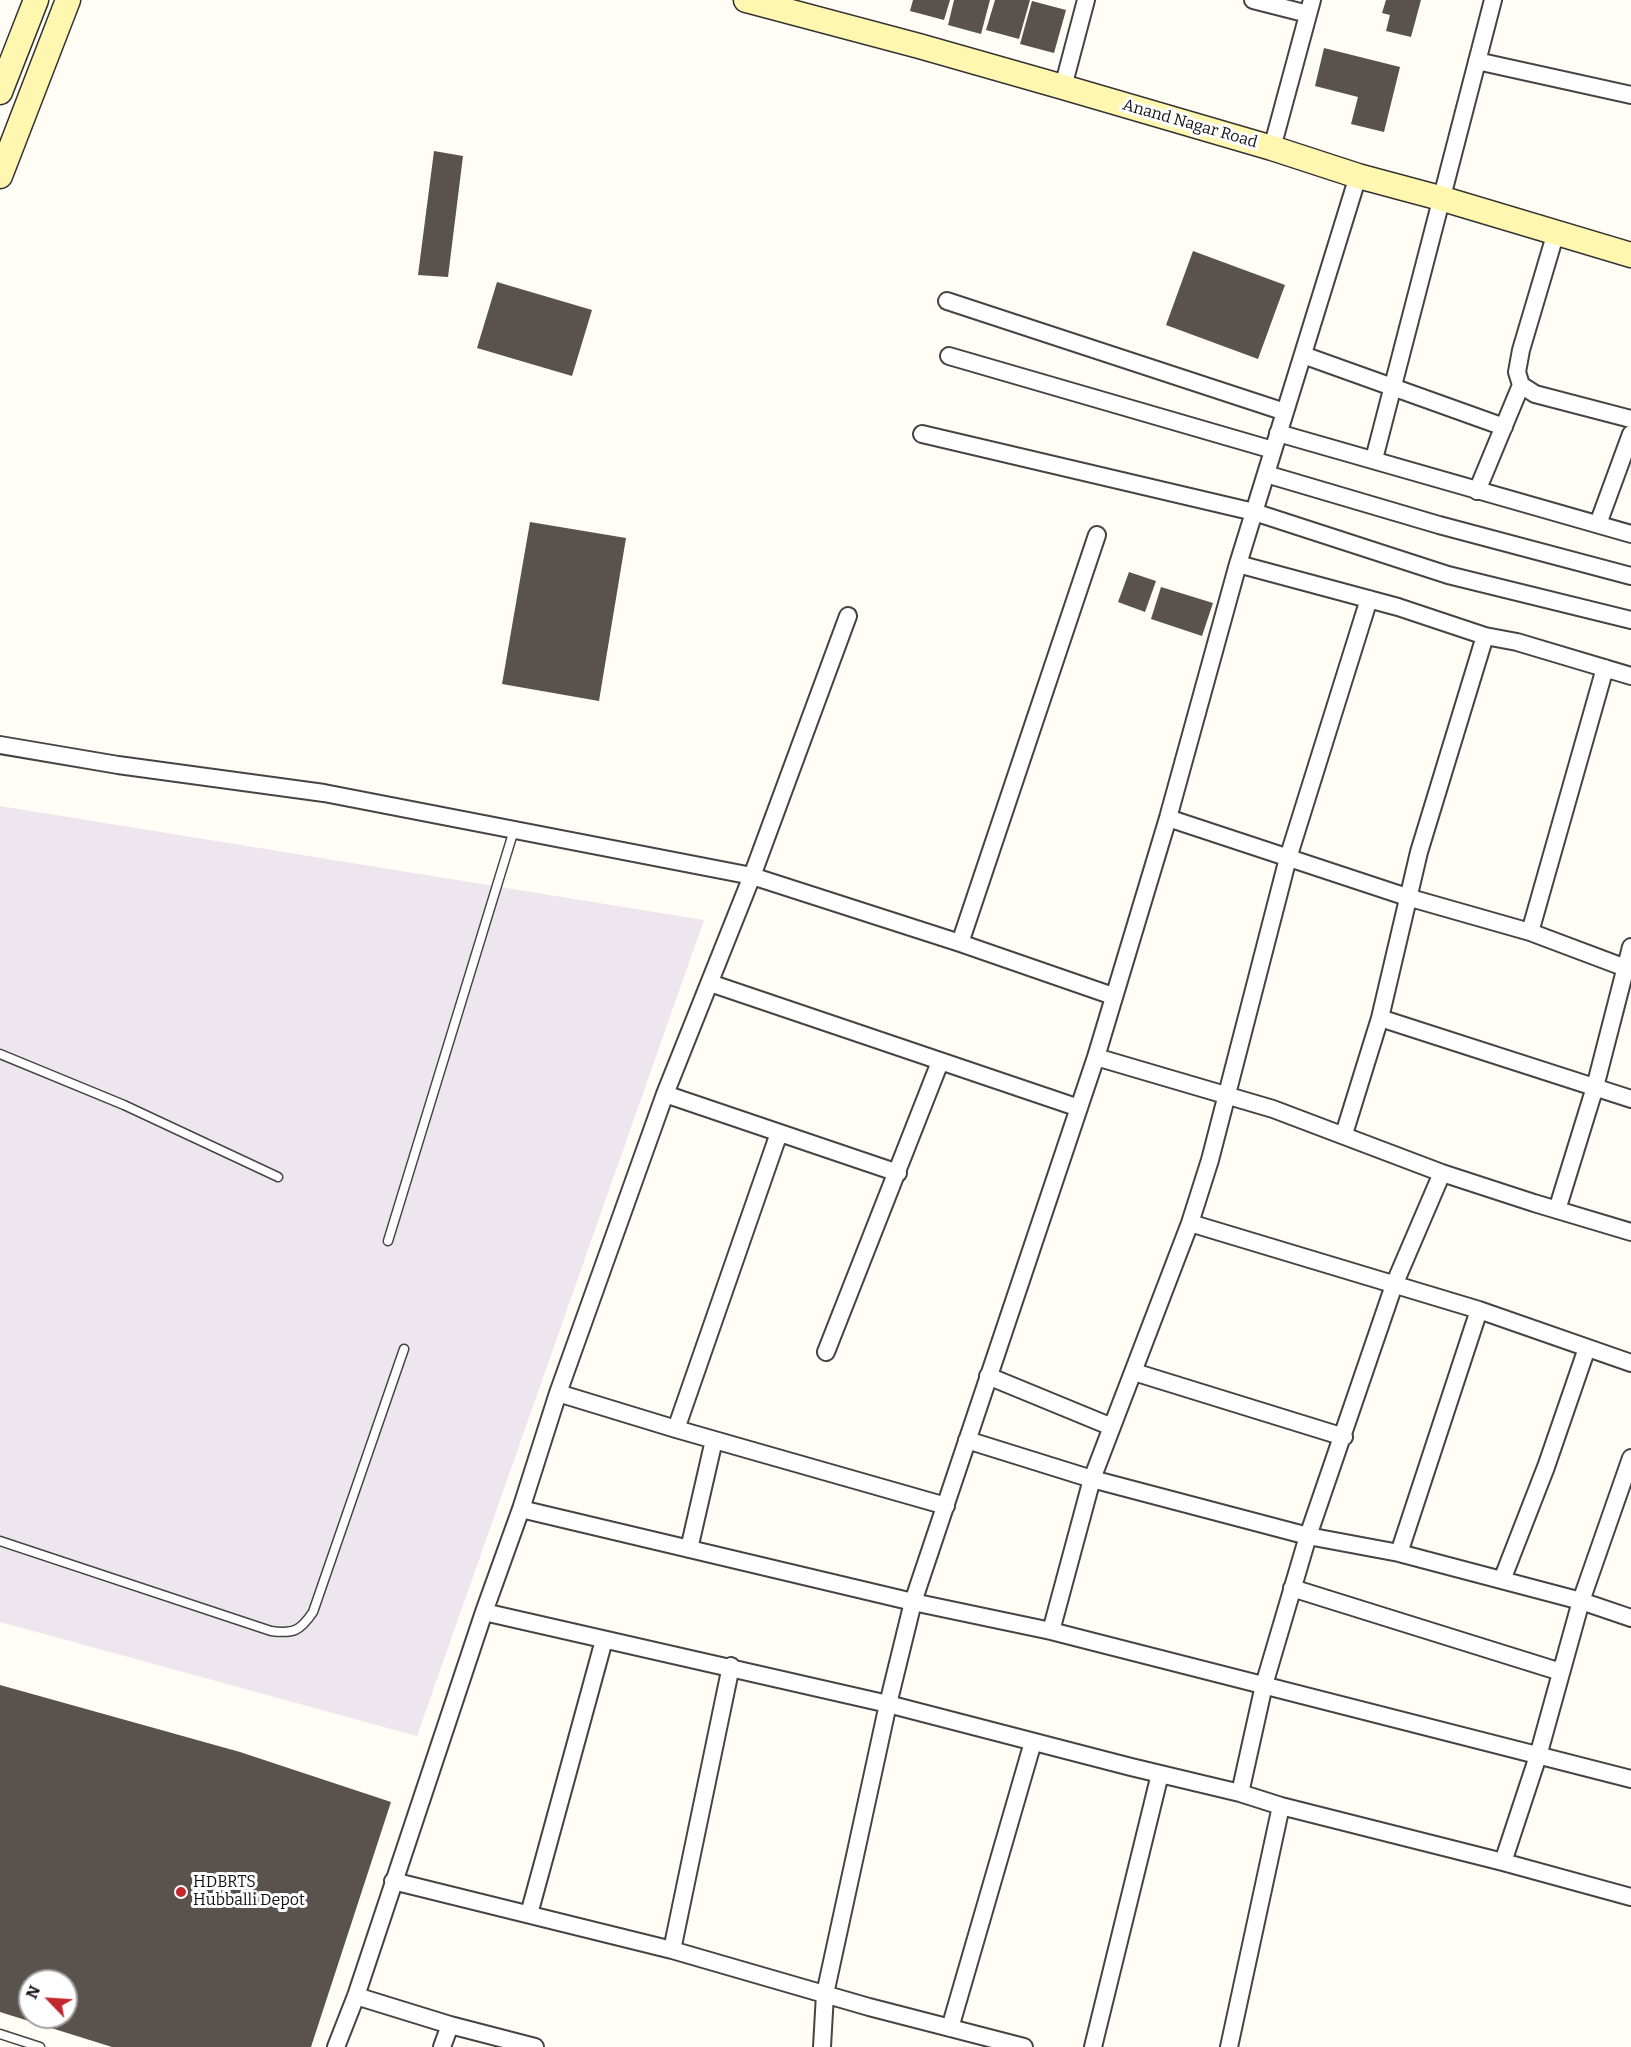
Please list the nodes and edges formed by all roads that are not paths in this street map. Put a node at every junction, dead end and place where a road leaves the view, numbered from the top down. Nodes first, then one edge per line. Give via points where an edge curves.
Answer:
1 (36, 0) edge
2 (68, 0) edge
3 (746, 0) edge
4 (1086, 0) edge
5 (1253, 0) edge
6 (1493, 0) edge
7 (1310, 7) edge
8 (1477, 61) junction
9 (1063, 87) junction
10 (0, 92) edge
11 (1631, 95) edge
12 (1272, 148) junction
13 (0, 176) edge
14 (1358, 176) junction
15 (1440, 198) junction
16 (1556, 232) junction
17 (1631, 255) edge
18 (947, 301) dead end
19 (1303, 355) junction
20 (949, 356) dead end
21 (1521, 385) junction
22 (1392, 388) junction
23 (1285, 412) junction
24 (1631, 419) edge
25 (1504, 427) junction
26 (1278, 433) junction
27 (922, 434) dead end
28 (1631, 434) edge
29 (1273, 450) junction
30 (1374, 459) junction
31 (1266, 474) junction
32 (1478, 491) junction
33 (1254, 512) junction
34 (1598, 524) junction
35 (1631, 534) edge
36 (1097, 535) dead end
37 (1238, 564) junction
38 (1631, 576) edge
39 (1369, 599) junction
40 (848, 616) dead end
41 (1631, 621) edge
42 (1485, 636) junction
43 (1605, 668) junction
44 (1631, 676) edge
45 (0, 745) edge
46 (1168, 818) junction
47 (514, 830) junction
48 (1288, 858) junction
49 (752, 876) junction
50 (1407, 897) junction
51 (1530, 932) junction
52 (960, 943) junction
53 (1631, 947) edge
54 (1628, 970) edge
55 (710, 983) junction
56 (1113, 996) junction
57 (1380, 1018) junction
58 (0, 1054) edge
59 (1096, 1057) junction
60 (940, 1062) junction
61 (1595, 1087) junction
62 (665, 1094) junction
63 (1227, 1095) junction
64 (1631, 1099) edge
65 (1079, 1108) junction
66 (779, 1133) junction
67 (1344, 1134) junction
68 (898, 1173) junction
69 (1442, 1173) junction
70 (278, 1177) dead end
71 (1557, 1210) junction
72 (1190, 1223) junction
73 (1631, 1232) edge
74 (388, 1241) dead end
75 (1394, 1285) junction
76 (1479, 1310) junction
77 (1587, 1347) junction
78 (404, 1349) dead end
79 (826, 1352) dead end
80 (1631, 1363) edge
81 (1134, 1372) junction
82 (988, 1376) junction
83 (558, 1393) junction
84 (1112, 1427) junction
85 (676, 1429) junction
86 (1344, 1437) junction
87 (714, 1440) junction
88 (967, 1440) junction
89 (1631, 1458) edge
90 (1092, 1479) junction
91 (946, 1506) junction
92 (521, 1509) junction
93 (1308, 1536) junction
94 (0, 1541) edge
95 (689, 1549) junction
96 (1399, 1553) junction
97 (1502, 1580) junction
98 (1292, 1588) junction
99 (1581, 1601) junction
100 (913, 1602) junction
101 (484, 1611) junction
102 (1631, 1618) edge
103 (1051, 1631) junction
104 (604, 1640) junction
105 (731, 1666) junction
106 (1561, 1672) junction
107 (1264, 1685) junction
108 (888, 1704) junction
109 (1033, 1742) junction
110 (1538, 1756) junction
111 (1160, 1774) junction
112 (1631, 1779) edge
113 (1240, 1793) junction
114 (1281, 1806) junction
115 (1503, 1862) junction
116 (393, 1881) junction
117 (1631, 1897) edge
118 (529, 1914) junction
119 (672, 1950) junction
120 (825, 1994) junction
121 (356, 1996) junction
122 (450, 2025) junction
123 (950, 2028) junction
124 (0, 2034) edge
125 (40, 2047) edge
126 (336, 2047) edge
127 (442, 2047) edge
128 (535, 2047) edge
129 (822, 2047) edge
130 (1024, 2047) edge
131 (1093, 2047) edge
132 (1229, 2047) edge

1 - 10 street
2 - 13 street
3 - 9 street, Anand Nagar Road
4 - 9 street
5 - 7 street
6 - 8 street
7 - 12 street
8 - 11 street
8 - 15 street
9 - 12 street, Anand Nagar Road
12 - 14 street, Anand Nagar Road
14 - 15 street, Anand Nagar Road
14 - 19 street
15 - 16 street, Anand Nagar Road
15 - 22 street
16 - 17 street, Anand Nagar Road
16 - 21 street via 1521,350 1517,372
18 - 23 street
19 - 22 street
19 - 23 street
20 - 29 street
21 - 24 street via 1535,394
21 - 25 street
22 - 25 street
22 - 30 street
23 - 26 street
25 - 32 street
26 - 29 street
26 - 30 street
27 - 33 street
28 - 34 street
29 - 31 street
30 - 32 street
31 - 33 street
31 - 38 street
32 - 34 street
33 - 37 street
33 - 41 street via 1448,575
34 - 35 street
36 - 52 street
37 - 39 street
37 - 46 street
39 - 42 street
39 - 48 street
40 - 49 street
42 - 43 street
42 - 50 street
43 - 44 street
43 - 51 street
45 - 47 street via 324,793
46 - 48 street
46 - 56 street
47 - 49 street
47 - 74 lane
48 - 50 street
48 - 63 street
49 - 52 street
49 - 55 street
50 - 51 street
50 - 57 street
51 - 54 street
52 - 56 street
53 - 54 street
54 - 61 street
55 - 60 street
55 - 62 street
56 - 59 street
57 - 61 street
57 - 67 street
58 - 70 lane via 124,1105
59 - 63 street
59 - 65 street
60 - 65 street
60 - 68 street
61 - 64 street
61 - 71 street
62 - 66 street
62 - 83 street
63 - 67 street
63 - 72 street
65 - 82 street
66 - 68 street
66 - 85 street
67 - 69 street
68 - 79 street
69 - 71 street
69 - 75 street
71 - 73 street
72 - 75 street
72 - 81 street
75 - 76 street
75 - 86 street
76 - 77 street
76 - 96 street
77 - 80 street
77 - 97 street
78 - 94 lane via 313,1612 304,1626 288,1633 271,1631
81 - 84 street
81 - 86 street
82 - 84 street
82 - 88 street
83 - 85 street
83 - 92 street
84 - 90 street
85 - 87 street
86 - 93 street
87 - 91 street
87 - 95 street
88 - 90 street
88 - 91 street
89 - 99 street
90 - 93 street
90 - 103 street
91 - 100 street
92 - 95 street
92 - 101 street
93 - 96 street
93 - 98 street
95 - 100 street
96 - 97 street
97 - 99 street
98 - 106 street
98 - 107 street
99 - 102 street
99 - 106 street
100 - 103 street
100 - 108 street
101 - 104 street
101 - 116 street
103 - 107 street
104 - 105 street
104 - 118 street
105 - 108 street
105 - 119 street
106 - 110 street
107 - 110 street
107 - 113 street
108 - 109 street
108 - 120 street
109 - 111 street
109 - 123 street
110 - 112 street
110 - 115 street
111 - 113 street
111 - 131 street
113 - 114 street
114 - 115 street
114 - 132 street
115 - 117 street
116 - 118 street
116 - 121 street
118 - 119 street
119 - 120 street
120 - 123 street
120 - 129 street
121 - 122 street
121 - 126 street
122 - 127 street
122 - 128 street
123 - 130 street
124 - 125 lane

